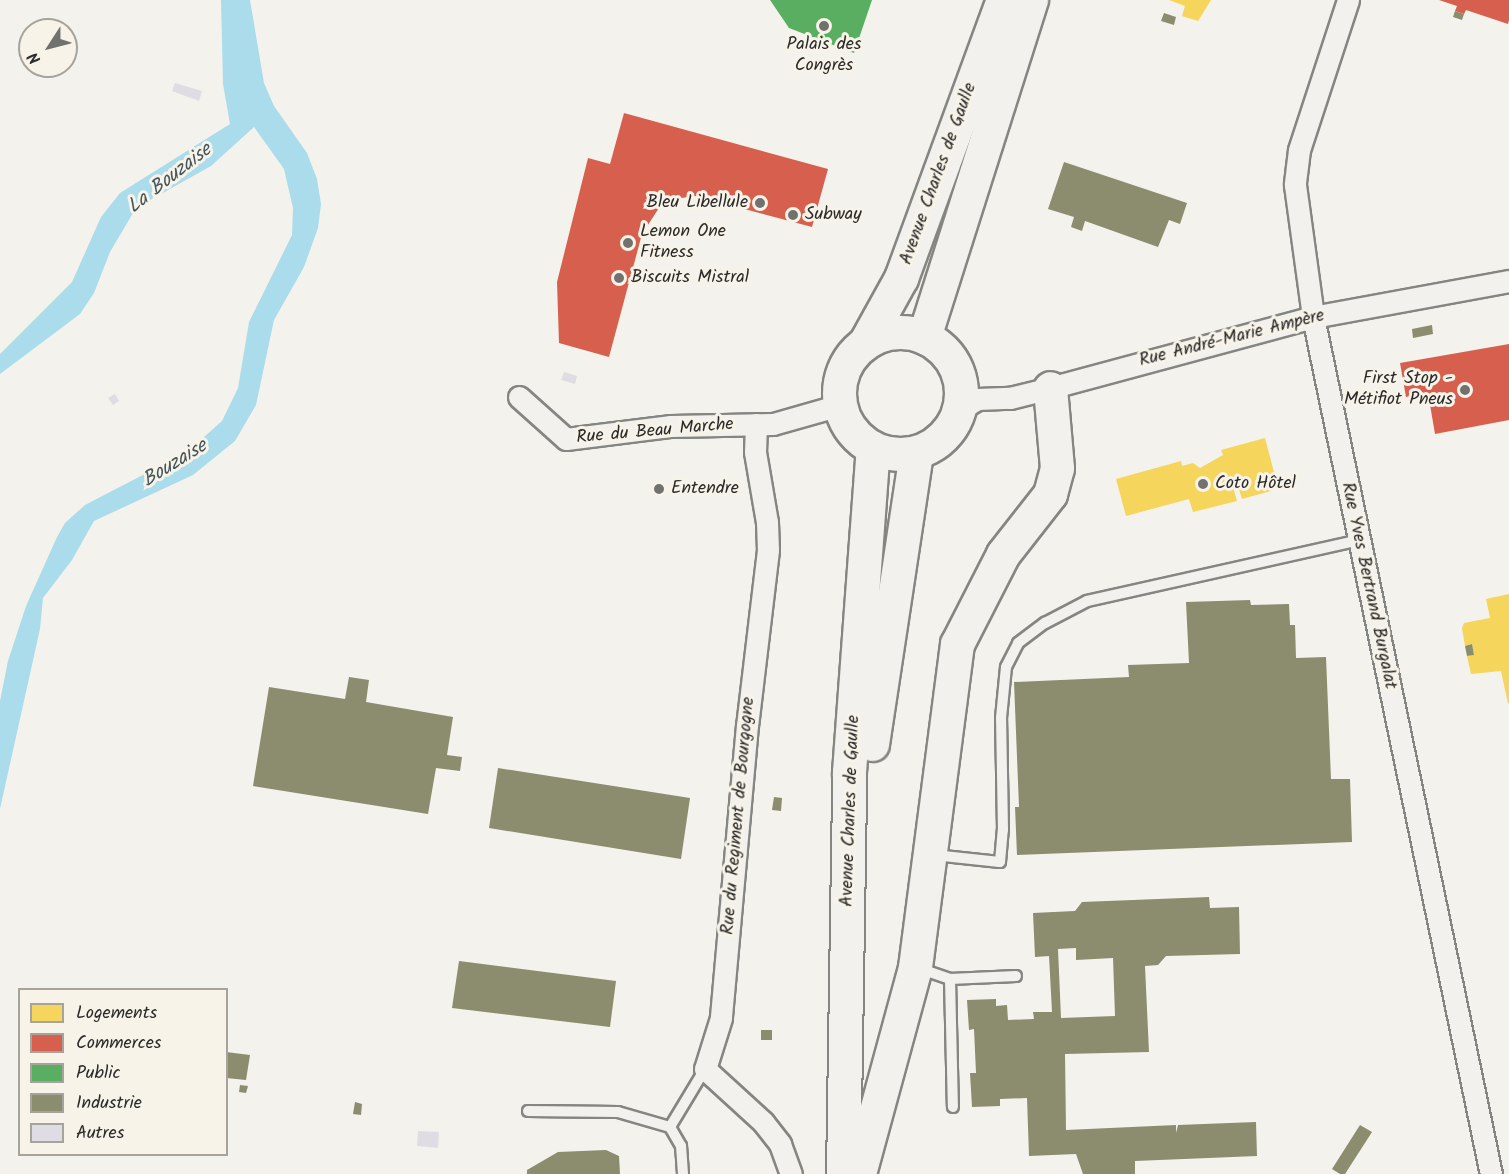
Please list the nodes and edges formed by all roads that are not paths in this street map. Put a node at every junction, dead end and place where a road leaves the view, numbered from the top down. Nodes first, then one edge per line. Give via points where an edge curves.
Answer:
1 (1003, 0) edge
2 (1031, 0) edge
3 (1348, 0) edge
4 (1509, 280) edge
5 (1313, 317) junction
6 (924, 337) junction
7 (865, 343) junction
8 (1050, 388) junction
9 (519, 397) dead end
10 (840, 405) junction
11 (959, 410) junction
12 (756, 424) junction
13 (873, 449) junction
14 (916, 453) junction
15 (1359, 540) junction
16 (930, 854) junction
17 (915, 967) junction
18 (1016, 976) dead end
19 (950, 979) junction
20 (705, 1069) junction
21 (953, 1107) dead end
22 (528, 1111) dead end
23 (670, 1127) junction
24 (854, 1173) edge
25 (683, 1174) edge
26 (791, 1174) edge
27 (1491, 1174) edge

1 - 7 main road, Avenue Charles de Gaulle via 900,278
2 - 6 main road, Avenue Charles de Gaulle
3 - 5 street, Rue Yves Bertrand Burgalat via 1299,150 1295,185
4 - 5 street, Rue André-Marie Ampère
5 - 8 street, Rue André-Marie Ampère
5 - 15 street, Rue Yves Bertrand Burgalat
6 - 7 main road via 904,332 884,334
6 - 11 main road via 939,346 958,375
7 - 10 main road, Avenue Charles de Gaulle via 843,370
8 - 11 street, Rue André-Marie Ampère via 1010,398 977,399
8 - 16 main road via 1057,468 1050,494 1003,554 957,644
9 - 12 street, Rue du Beau Marche via 566,439 670,426
10 - 12 street, Rue du Beau Marche via 772,424
10 - 13 main road via 846,423
11 - 14 main road via 950,429 935,444
12 - 20 street, Rue du Regiment de Bourgogne via 755,452 768,550 747,725 721,1018
13 - 14 main road via 894,454
13 - 24 main road, Avenue Charles de Gaulle via 849,772
14 - 24 main road, Avenue Charles de Gaulle via 870,756 856,953
15 - 16 lane via 1087,601 1045,623 1018,644 1006,667 1000,718 1000,862 955,860
15 - 27 street, Rue Yves Bertrand Burgalat
16 - 17 main road
17 - 19 lane
17 - 24 main road
18 - 19 lane
19 - 21 lane
20 - 23 lane
20 - 26 street via 763,1122 780,1144
22 - 23 lane via 618,1112
23 - 25 lane via 681,1146

